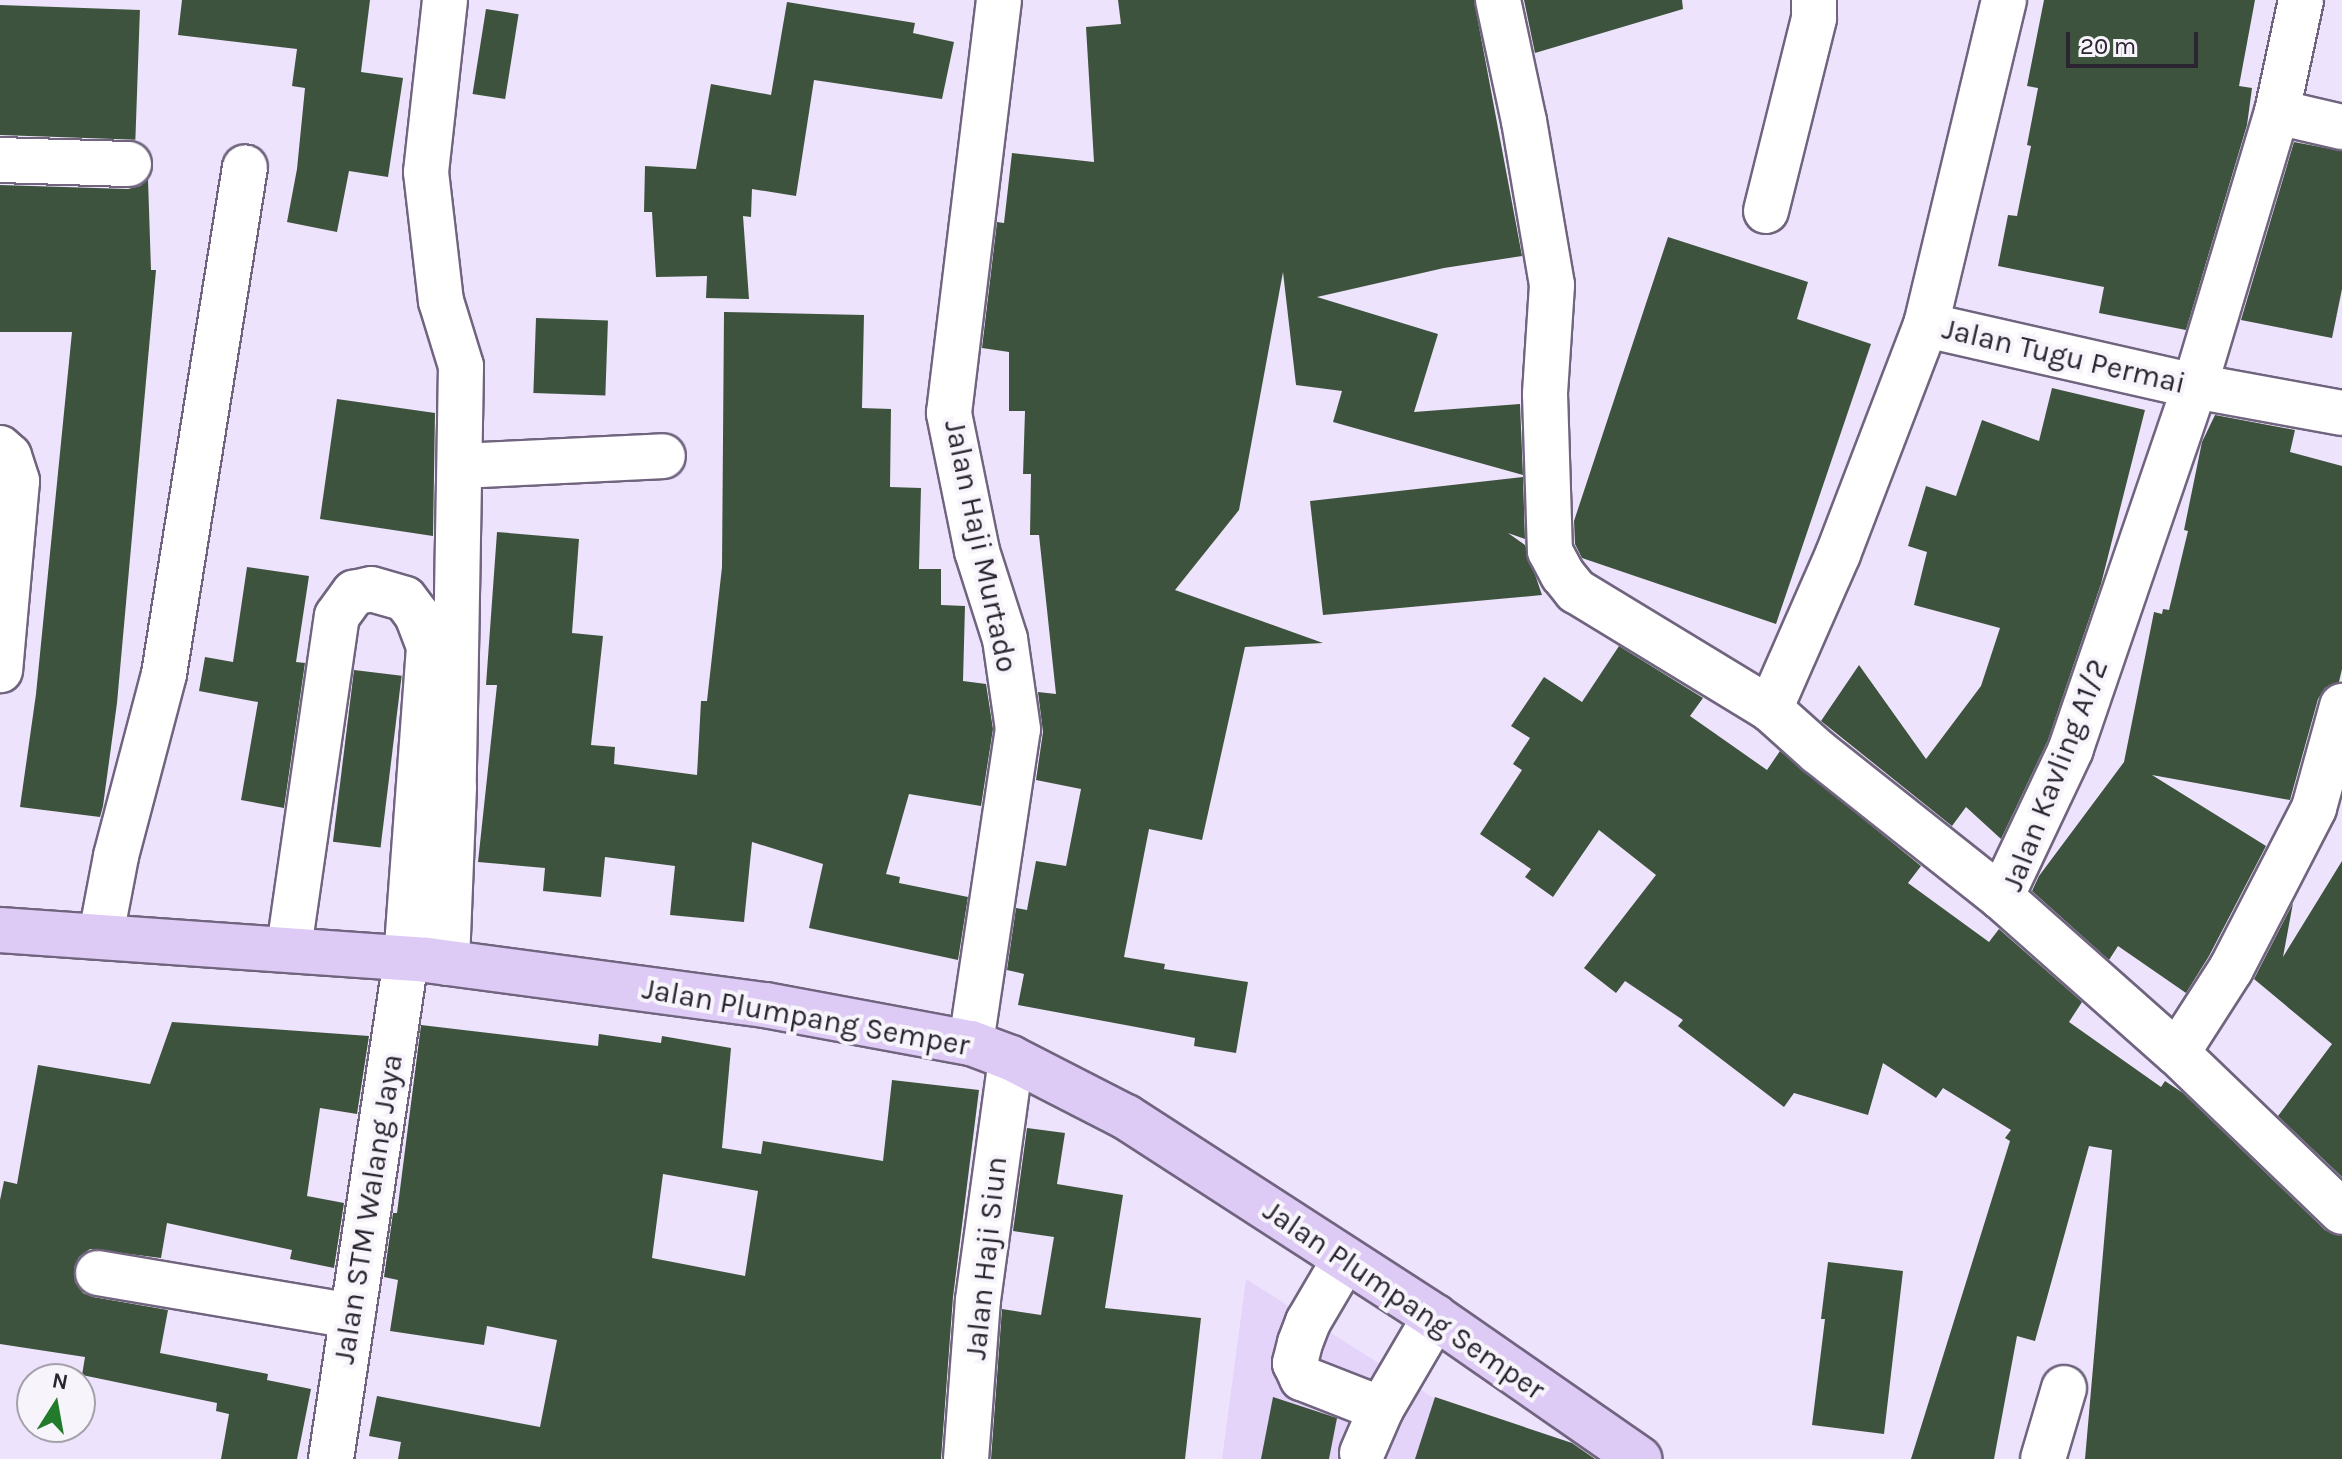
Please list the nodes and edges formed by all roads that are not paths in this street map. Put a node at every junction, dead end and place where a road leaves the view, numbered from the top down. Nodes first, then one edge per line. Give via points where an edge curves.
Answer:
1 (445, 0) edge
2 (999, 0) edge
3 (1498, 0) edge
4 (1814, 0) edge
5 (2004, 0) edge
6 (2301, 0) edge
7 (2277, 112) junction
8 (2342, 127) edge
9 (0, 160) edge
10 (129, 164) dead end
11 (245, 167) dead end
12 (1766, 211) dead end
13 (1926, 325) junction
14 (2195, 386) junction
15 (2342, 413) edge
16 (0, 448) edge
17 (663, 456) dead end
18 (462, 466) junction
19 (0, 670) edge
20 (2342, 706) edge
21 (1770, 709) junction
22 (2001, 897) junction
23 (1, 935) edge
24 (101, 935) junction
25 (289, 948) junction
26 (426, 961) junction
27 (991, 1050) junction
28 (2177, 1053) junction
29 (2342, 1212) edge
30 (1345, 1259) junction
31 (98, 1273) dead end
32 (352, 1316) junction
33 (1435, 1317) junction
34 (2064, 1388) dead end
35 (1381, 1409) junction
36 (1362, 1453) dead end
37 (331, 1459) edge
38 (966, 1459) edge
39 (1639, 1459) edge
40 (2043, 1459) edge

1 - 18 street via 426,172 441,301 461,366
2 - 27 street, Jalan Haji Murtado via 949,413 977,551 1005,639 1018,729
3 - 21 street via 1552,285 1545,394 1550,551 1576,591
4 - 12 street
5 - 13 street, Jalan Tugu Permai
6 - 7 street, Jalan Kavling A1/2
7 - 8 street
7 - 14 street, Jalan Kavling A1/2
9 - 10 street
11 - 24 street via 164,674
13 - 14 street, Jalan Tugu Permai
13 - 21 street via 1838,554
14 - 15 street, Jalan Tugu Permai
14 - 22 street, Jalan Kavling A1/2 via 2071,749
16 - 19 street via 9,456 17,481
17 - 18 street
18 - 26 street
20 - 28 street via 2314,808 2231,969
21 - 22 street
22 - 28 street, Jalan Kavling A1/2
23 - 24 main road, Jalan Plumpang Semper
24 - 25 main road, Jalan Plumpang Semper
25 - 26 main road, Jalan Plumpang Semper
25 - 26 street via 332,639 344,604 354,593 371,589 405,599 429,647
26 - 27 main road, Jalan Plumpang Semper via 765,1005
26 - 32 street, Jalan STM Walang Jaya
27 - 30 main road, Jalan Plumpang Semper via 1126,1117
27 - 38 street, Jalan Haji Siun
28 - 29 street, Jalan Kavling A1/2
30 - 33 main road, Jalan Plumpang Semper
30 - 35 street via 1308,1322 1295,1363 1302,1378
31 - 32 street
32 - 37 street, Jalan STM Walang Jaya
33 - 35 street
33 - 39 main road, Jalan Plumpang Semper
34 - 40 street
35 - 36 street

